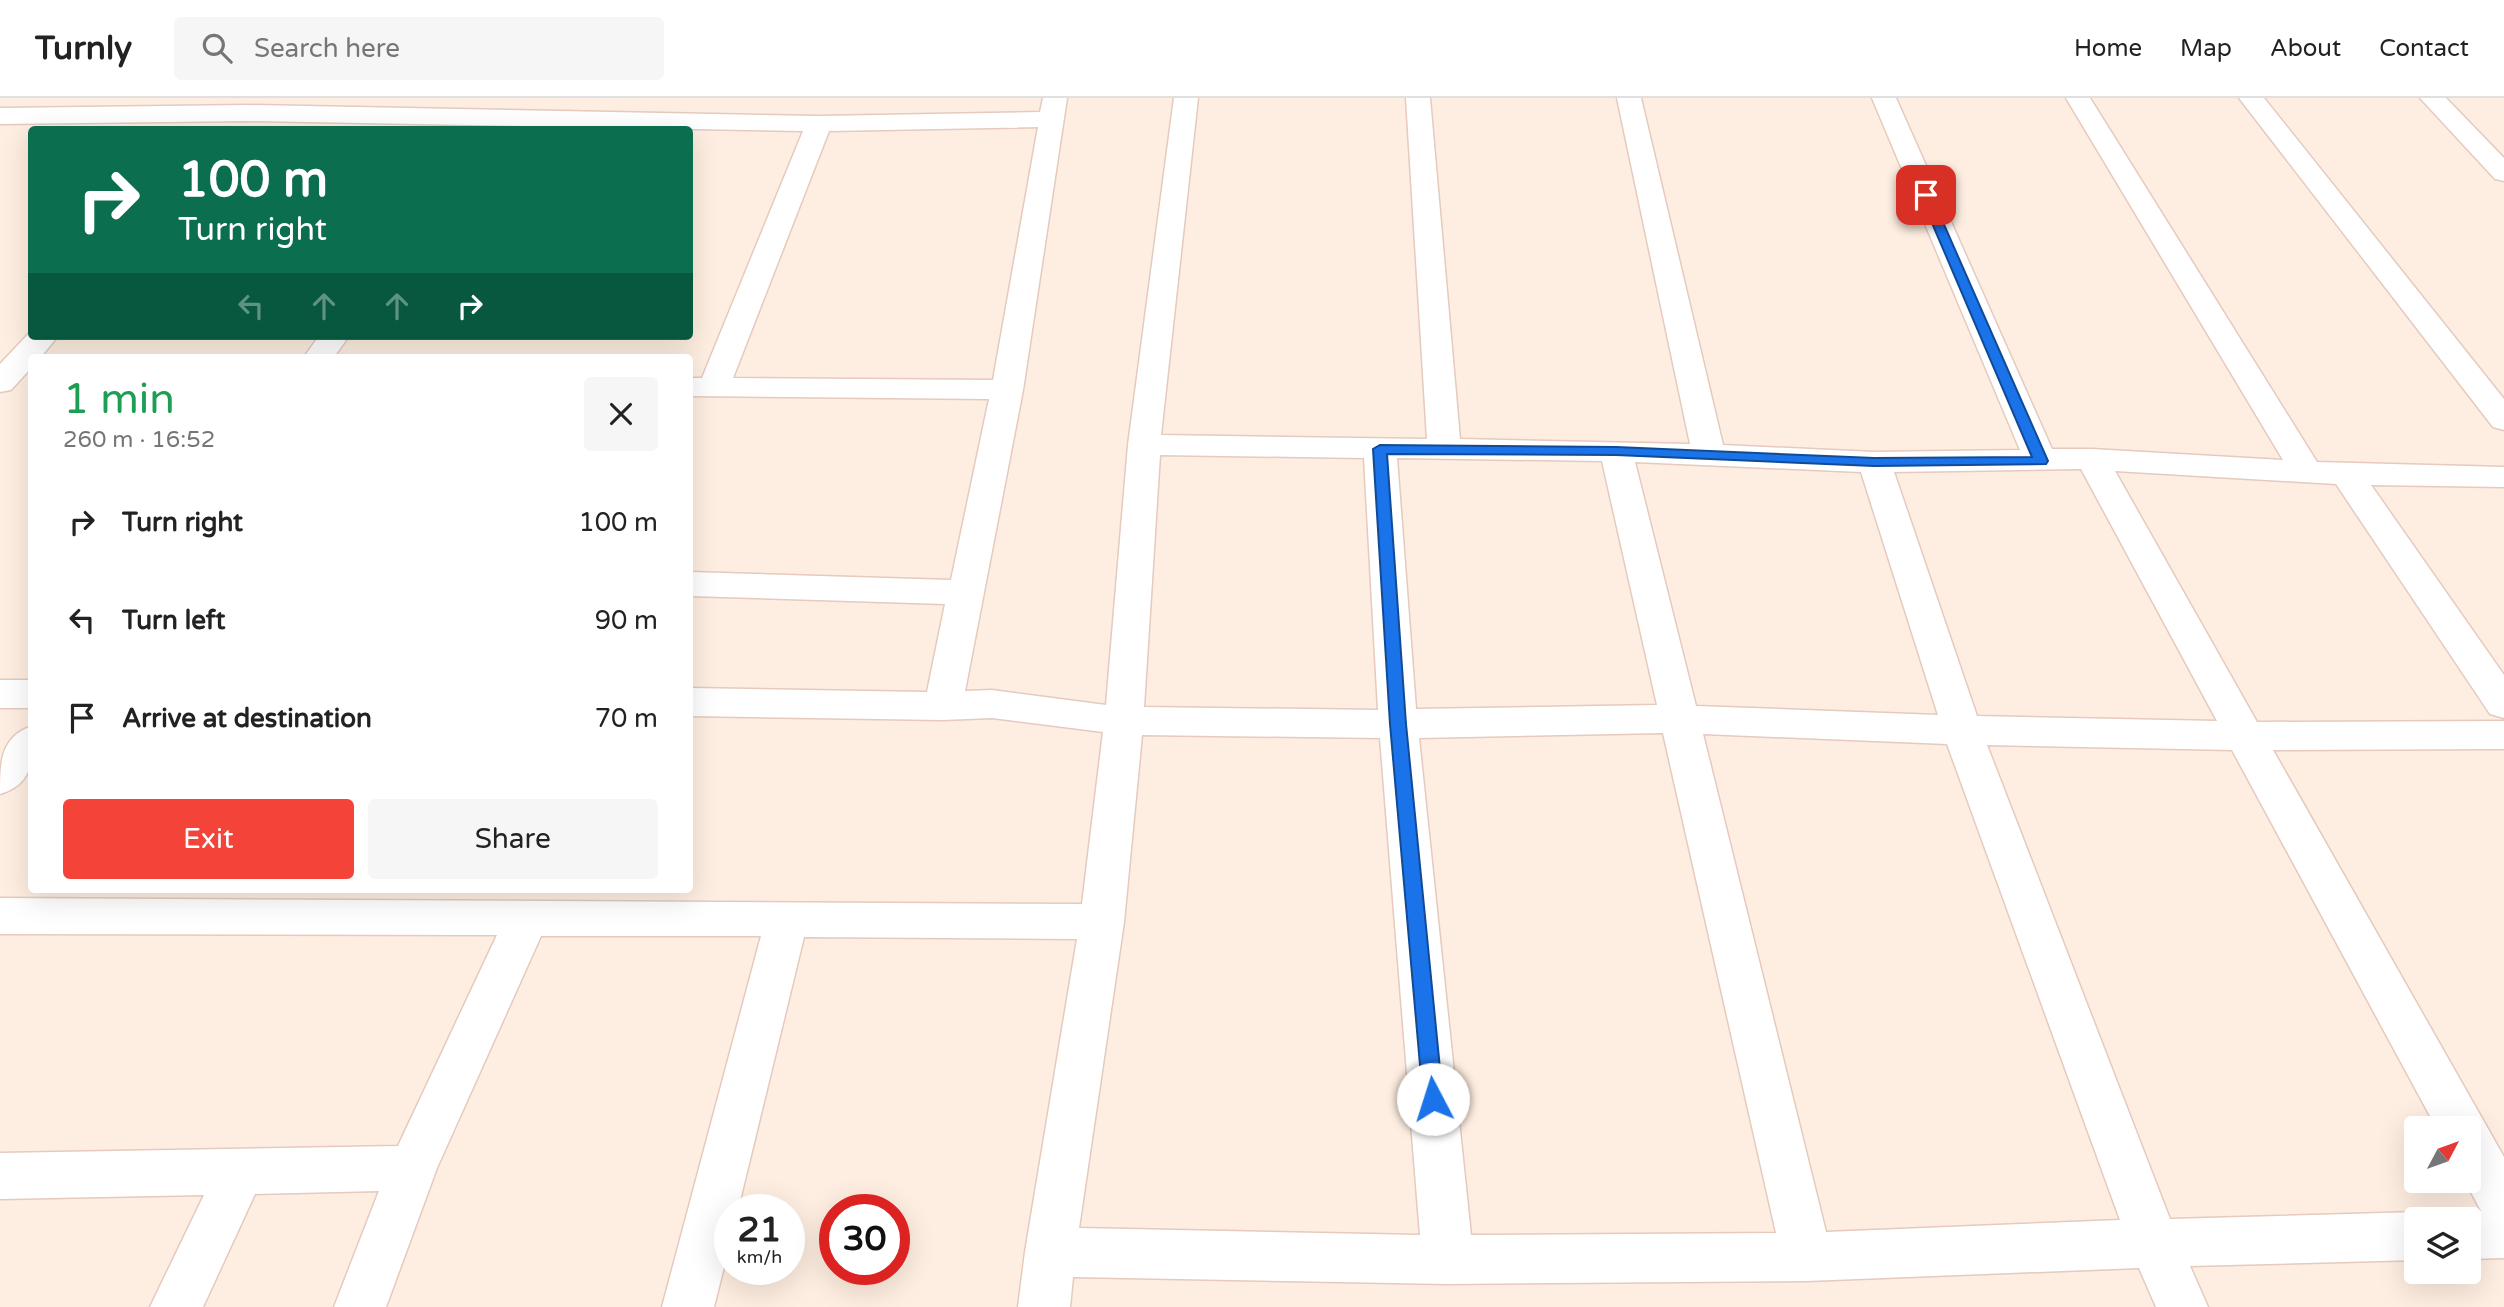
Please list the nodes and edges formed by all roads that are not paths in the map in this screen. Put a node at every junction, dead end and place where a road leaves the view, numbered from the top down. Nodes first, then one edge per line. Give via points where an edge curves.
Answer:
1 (1186, 98) edge
2 (1418, 98) edge
3 (1629, 98) edge
4 (1884, 98) edge
5 (2078, 98) edge
6 (2251, 98) edge
7 (2432, 98) edge
8 (1053, 108) edge
9 (248, 114) edge
10 (2, 118) edge
11 (488, 124) edge
12 (819, 124) junction
13 (2504, 173) edge
14 (40, 340) edge
15 (29, 354) edge
16 (28, 356) edge
17 (8, 382) edge
18 (702, 387) edge
19 (1007, 390) junction
20 (2504, 420) edge
21 (1144, 445) junction
22 (1444, 448) junction
23 (1380, 449) junction
24 (1616, 451) junction
25 (1709, 454) junction
26 (2092, 459) junction
27 (2041, 461) junction
28 (1874, 462) junction
29 (2307, 472) junction
30 (2346, 474) junction
31 (2504, 477) edge
32 (693, 584) edge
33 (965, 593) junction
34 (0, 694) edge
35 (28, 694) edge
36 (693, 702) edge
37 (2504, 704) edge
38 (943, 706) junction
39 (1678, 719) junction
40 (1124, 721) junction
41 (1398, 724) junction
42 (1962, 730) junction
43 (2504, 735) edge
44 (2246, 736) junction
45 (28, 745) edge
46 (0, 779) edge
47 (0, 916) edge
48 (527, 918) junction
49 (787, 919) junction
50 (1102, 922) junction
51 (2455, 1116) edge
52 (2482, 1164) edge
53 (412, 1168) junction
54 (239, 1174) junction
55 (0, 1177) edge
56 (2504, 1204) edge
57 (2504, 1234) edge
58 (2481, 1235) edge
59 (2404, 1236) edge
60 (2154, 1243) junction
61 (1050, 1252) junction
62 (1807, 1257) junction
63 (1448, 1260) junction
64 (176, 1307) edge
65 (360, 1307) edge
66 (688, 1307) edge
67 (1044, 1307) edge
68 (2182, 1307) edge

1 - 21 street
2 - 22 street
3 - 25 street
4 - 27 street
5 - 29 street
6 - 20 street
7 - 13 street
8 - 12 street
8 - 19 street
9 - 10 street
9 - 11 street
11 - 12 street
12 - 18 street
14 - 15 street
16 - 17 street
18 - 19 street
19 - 33 street
21 - 23 street
21 - 40 street
22 - 23 street
22 - 24 street
23 - 41 street
24 - 25 street
24 - 39 street
25 - 28 street
26 - 27 street
26 - 29 street
26 - 44 street
27 - 28 street
28 - 42 street
29 - 30 street
30 - 31 street
30 - 37 street
32 - 33 street
33 - 38 street
34 - 35 street
36 - 38 street
38 - 40 street via 992,704
39 - 41 street
39 - 42 street
39 - 62 street
40 - 41 street
40 - 50 street
41 - 63 street
42 - 44 street
42 - 60 street
43 - 44 street
44 - 51 street
45 - 46 street
47 - 48 street
48 - 49 street
48 - 53 street
49 - 50 street
49 - 66 street
50 - 61 street
52 - 56 street
53 - 54 street
53 - 65 street
54 - 55 street
54 - 64 street
57 - 58 street
59 - 60 street
60 - 62 street
60 - 68 street
61 - 63 street
61 - 67 street
62 - 63 street

